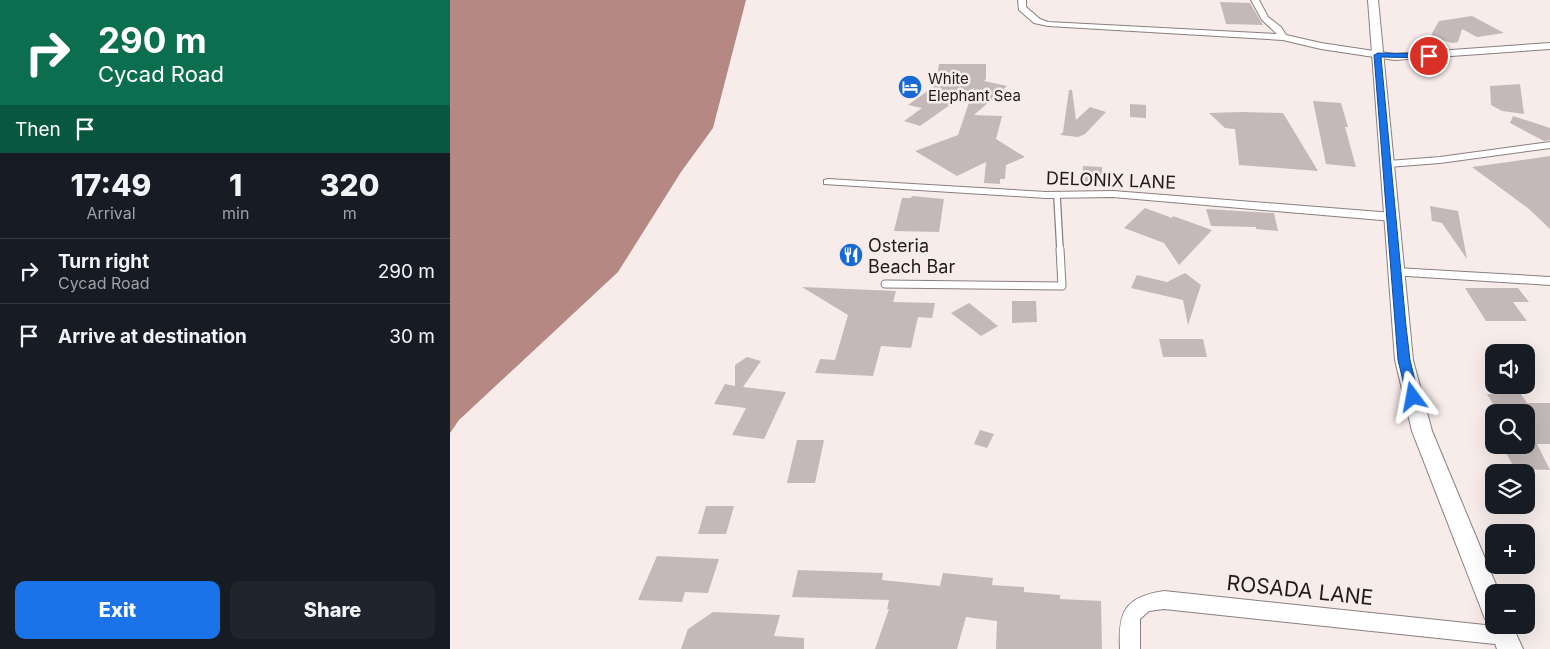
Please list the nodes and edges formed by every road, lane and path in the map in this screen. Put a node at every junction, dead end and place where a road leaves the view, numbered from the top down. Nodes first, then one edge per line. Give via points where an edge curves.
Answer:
1 (1022, 0) edge
2 (1256, 0) edge
3 (1373, 0) edge
4 (1283, 37) junction
5 (1550, 46) edge
6 (1378, 55) junction
7 (1550, 145) edge
8 (1388, 164) junction
9 (828, 182) dead end
10 (1057, 196) junction
11 (1392, 217) junction
12 (1396, 272) junction
13 (1550, 281) edge
14 (885, 284) dead end
15 (1485, 588) edge
16 (1505, 637) edge
17 (1130, 649) edge

1 - 4 street via 1022,8 1037,21 1048,24
2 - 4 street via 1265,18
3 - 6 street
4 - 6 street
5 - 6 street via 1429,56
6 - 8 street
7 - 8 street
8 - 11 street
9 - 10 street, DELONIX LANE
10 - 11 street, DELONIX LANE via 1113,194
10 - 14 lane via 1062,286
11 - 12 street
12 - 13 street
12 - 15 street via 1404,360 1422,431
16 - 17 street, ROSADA LANE via 1164,600 1136,606 1128,632

